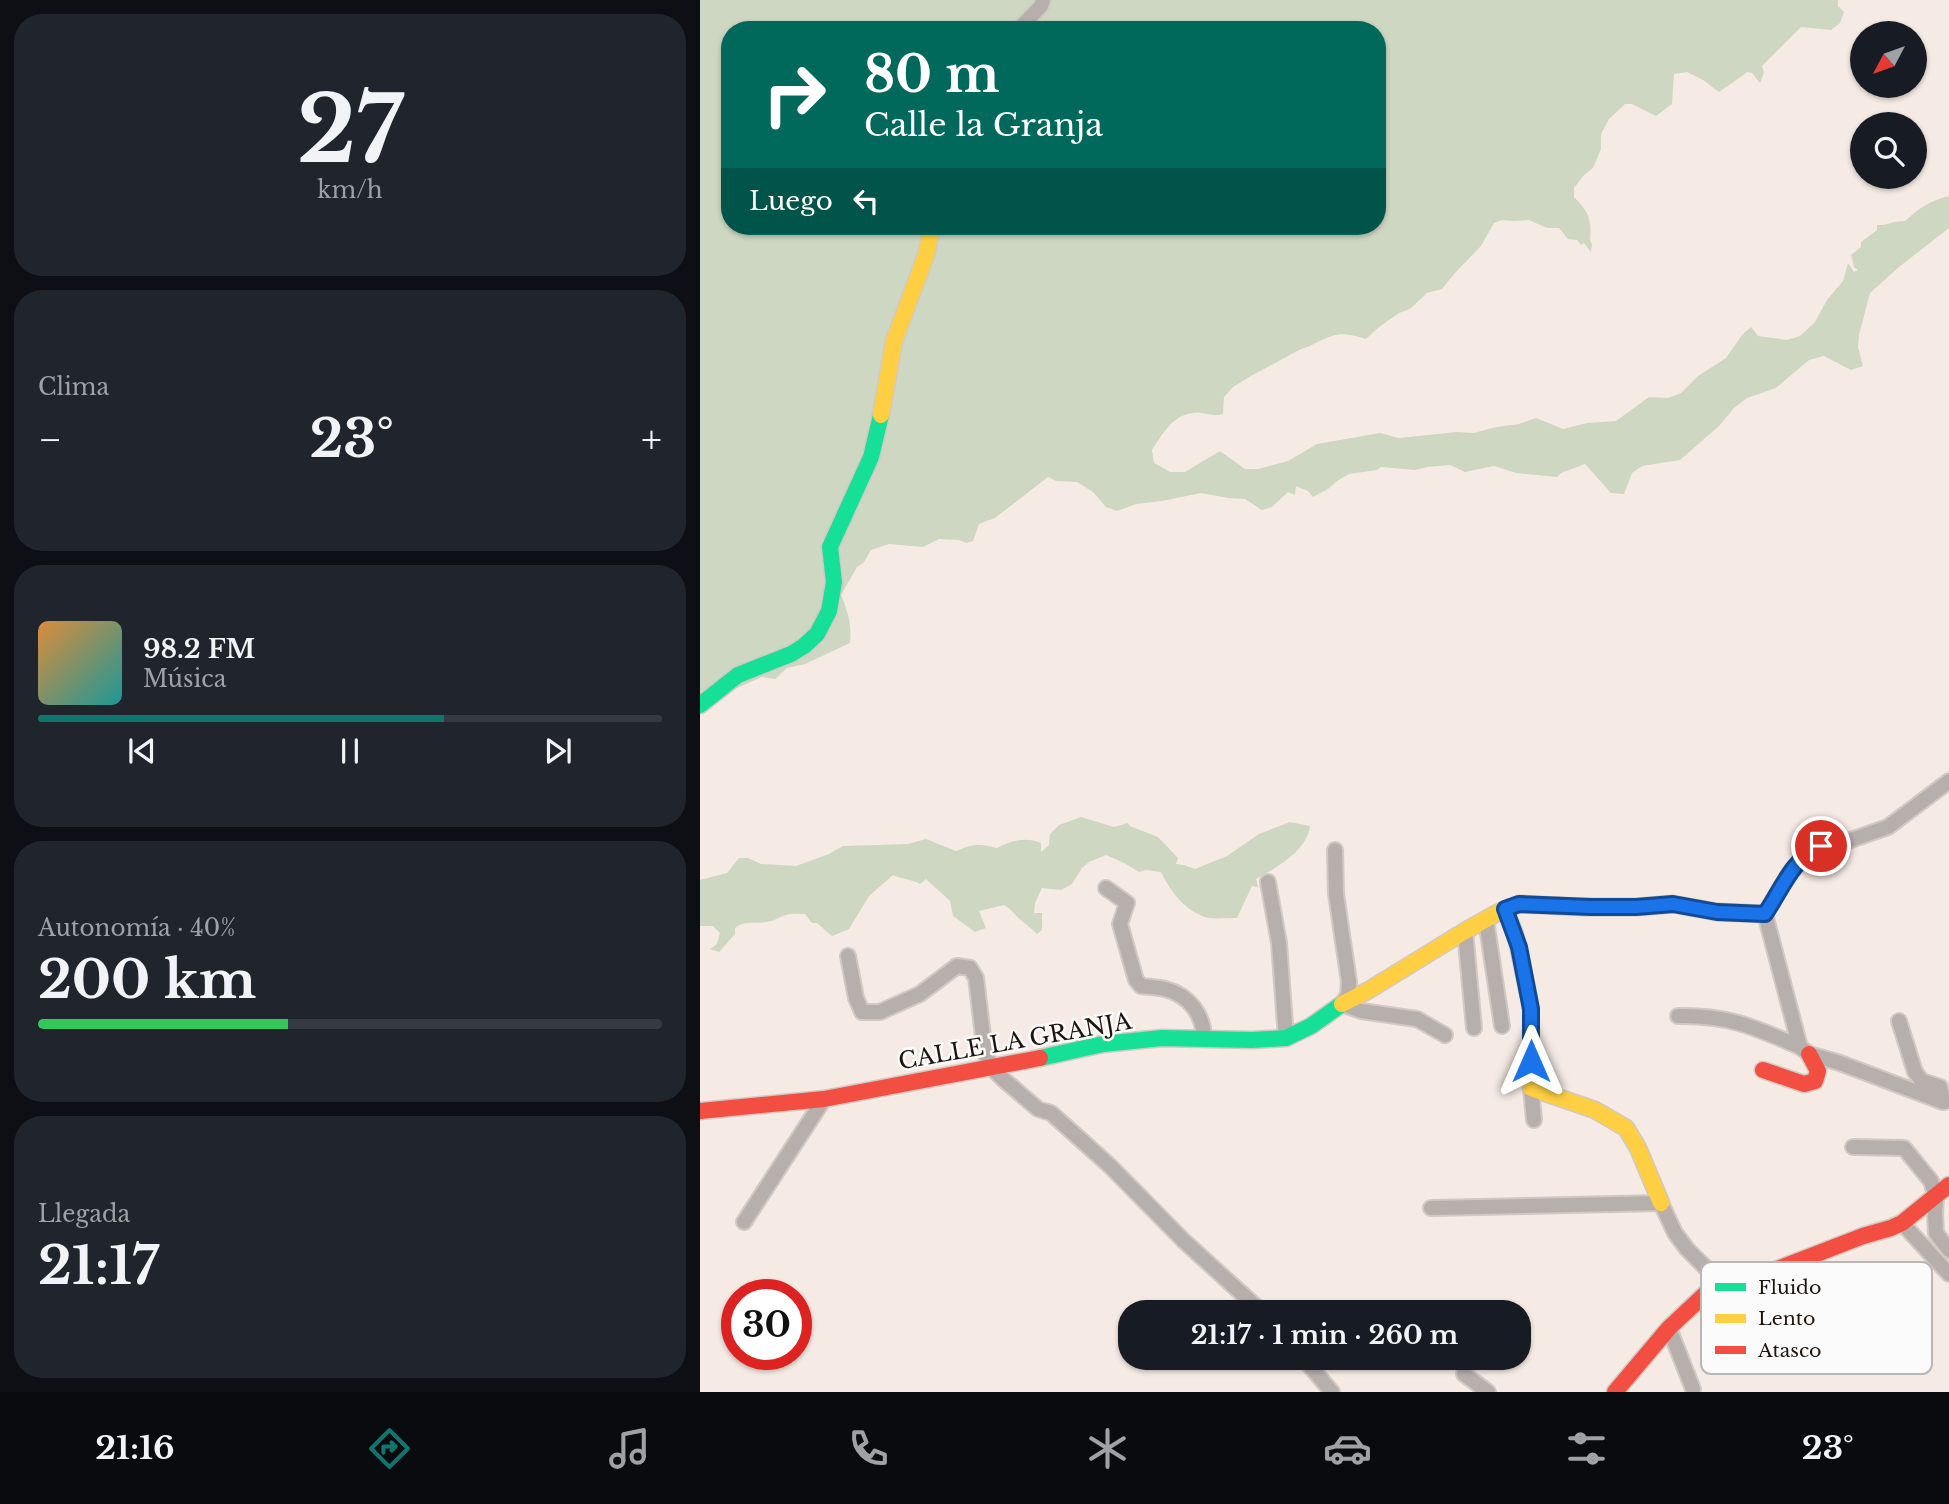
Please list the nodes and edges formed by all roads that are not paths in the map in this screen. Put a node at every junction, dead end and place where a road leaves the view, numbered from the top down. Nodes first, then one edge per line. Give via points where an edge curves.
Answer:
1 (1043, 0) edge
2 (1027, 21) edge
3 (930, 235) edge
4 (700, 705) edge
5 (1949, 781) edge
6 (1335, 850) dead end
7 (1268, 881) dead end
8 (1106, 888) dead end
9 (1505, 909) junction
10 (1765, 914) junction
11 (1486, 920) junction
12 (1465, 931) junction
13 (848, 956) dead end
14 (1342, 1004) junction
15 (1678, 1016) dead end
16 (1899, 1021) dead end
17 (1502, 1026) dead end
18 (1474, 1028) dead end
19 (1445, 1035) dead end
20 (1286, 1038) junction
21 (1204, 1039) junction
22 (1805, 1050) junction
23 (992, 1068) junction
24 (1763, 1070) dead end
25 (1531, 1088) junction
26 (824, 1099) junction
27 (1946, 1101) edge
28 (700, 1111) edge
29 (1534, 1120) dead end
30 (1853, 1147) dead end
31 (1949, 1185) edge
32 (1936, 1197) junction
33 (1661, 1203) junction
34 (1431, 1208) dead end
35 (744, 1223) dead end
36 (1902, 1223) junction
37 (1949, 1250) edge
38 (1794, 1262) edge
39 (1701, 1266) edge
40 (1949, 1274) edge
41 (1701, 1298) edge
42 (1249, 1300) edge
43 (1669, 1328) junction
44 (1313, 1370) edge
45 (1464, 1374) dead end
46 (1693, 1389) dead end
47 (1332, 1392) edge
48 (1488, 1392) edge
49 (1615, 1392) edge

1 - 2 street
3 - 4 street via 894,341 871,457 830,547 834,582 829,611 817,634 804,646 738,675
5 - 10 street via 1888,827 1808,852
6 - 14 street via 1336,894 1349,982
7 - 20 street via 1279,943
8 - 21 street via 1127,903 1120,924 1136,980 1141,986 1166,989 1186,1000 1201,1016
9 - 10 street, CALLE LA GRANJA via 1519,904 1673,904
9 - 11 street, CALLE LA GRANJA
9 - 25 street via 1519,947 1531,1009
10 - 22 street
11 - 12 street, CALLE LA GRANJA
11 - 17 street
12 - 14 street, CALLE LA GRANJA
12 - 18 street
13 - 23 street via 862,1012 880,1012 920,994 957,966 970,968 976,978 985,1053
14 - 19 street via 1417,1018
14 - 20 street, CALLE LA GRANJA
15 - 22 street via 1730,1019
16 - 27 street via 1915,1072 1940,1087
20 - 21 street, CALLE LA GRANJA
21 - 23 street, CALLE LA GRANJA via 1103,1044
22 - 24 street via 1818,1072 1815,1081 1804,1084
22 - 27 street
23 - 26 street, CALLE LA GRANJA
23 - 42 street via 1110,1166
25 - 29 street
25 - 33 street via 1595,1110 1626,1128
26 - 28 street, CALLE LA GRANJA
26 - 35 street
30 - 32 street via 1904,1148 1931,1181
31 - 32 street
32 - 36 street
32 - 37 street via 1937,1233
33 - 34 street
33 - 39 street via 1675,1233
36 - 38 street
36 - 40 street
41 - 43 street
43 - 46 street
43 - 49 street
44 - 47 street
45 - 48 street

